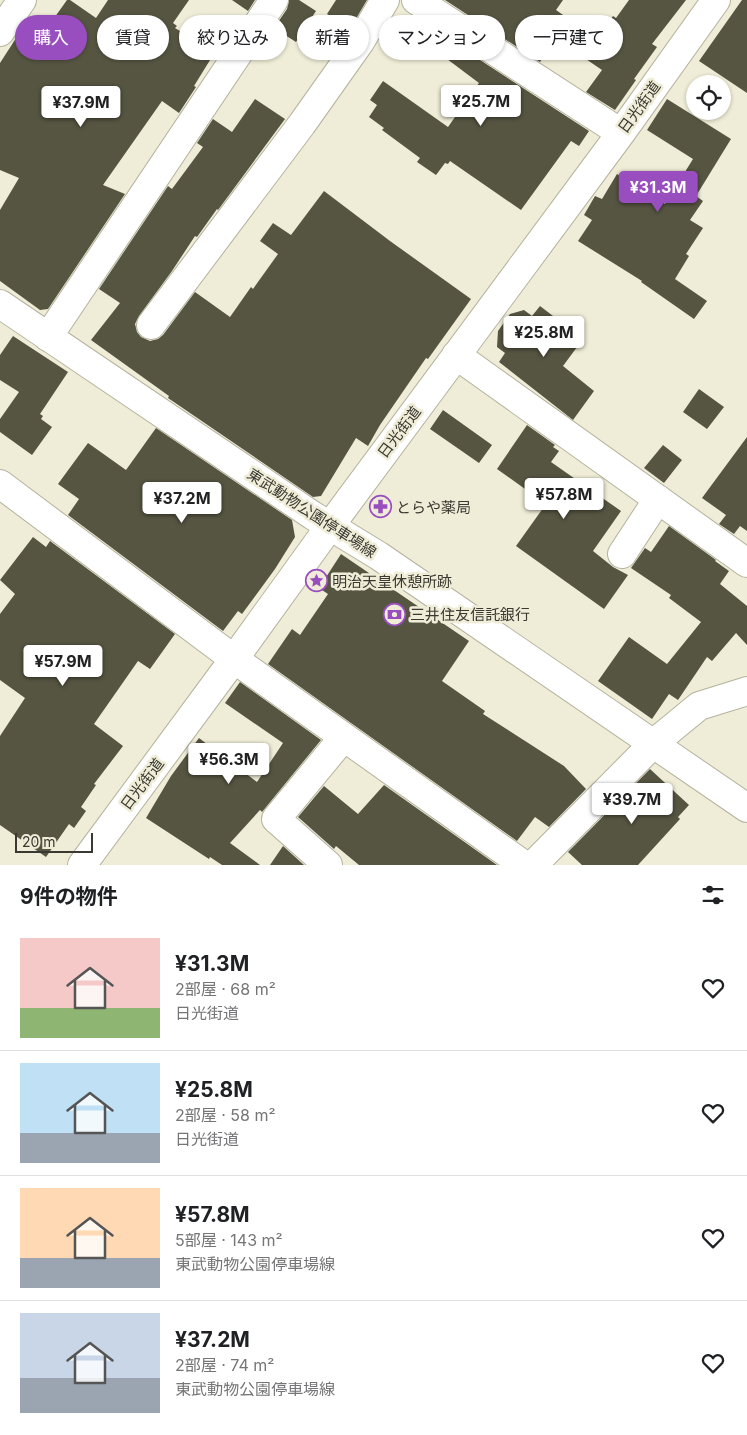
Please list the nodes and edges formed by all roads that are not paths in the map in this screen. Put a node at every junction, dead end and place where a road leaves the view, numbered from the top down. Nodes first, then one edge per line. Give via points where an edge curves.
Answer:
1 (22, 0) edge
2 (274, 0) edge
3 (386, 0) edge
4 (416, 0) edge
5 (716, 0) edge
6 (0, 32) edge
7 (621, 133) junction
8 (0, 304) edge
9 (151, 325) dead end
10 (48, 337) junction
11 (456, 355) junction
12 (0, 484) edge
13 (658, 500) junction
14 (330, 526) junction
15 (622, 554) dead end
16 (744, 554) edge
17 (234, 659) junction
18 (747, 690) edge
19 (344, 738) junction
20 (654, 744) junction
21 (747, 808) edge
22 (82, 865) edge
23 (328, 865) edge
24 (524, 865) edge
25 (533, 865) edge

1 - 6 street
2 - 10 street
3 - 9 street via 302,124
4 - 7 street
5 - 7 street, 日光街道
7 - 11 street, 日光街道
8 - 10 street, 東武動物公園停車場線
10 - 14 street, 東武動物公園停車場線
11 - 13 street
11 - 14 street, 日光街道
12 - 17 street
13 - 15 street
13 - 16 street
14 - 17 street, 日光街道
14 - 20 street, 東武動物公園停車場線
17 - 19 street
17 - 22 street, 日光街道
18 - 20 street via 698,706
19 - 23 street via 276,819
19 - 24 street
20 - 21 street, 東武動物公園停車場線
20 - 25 street

